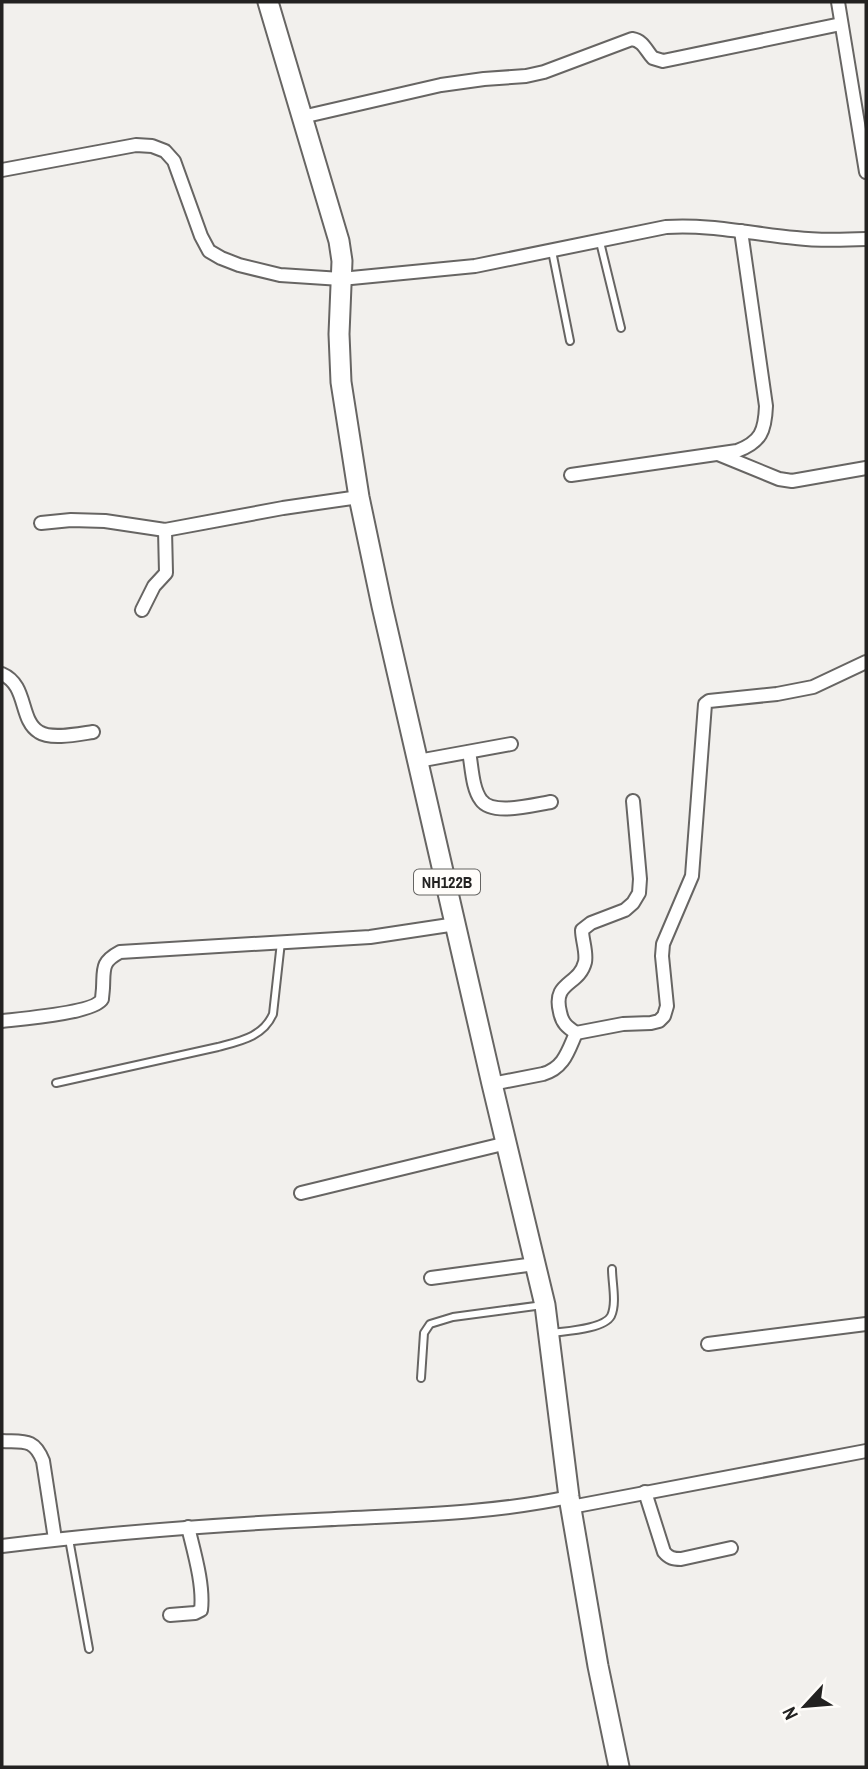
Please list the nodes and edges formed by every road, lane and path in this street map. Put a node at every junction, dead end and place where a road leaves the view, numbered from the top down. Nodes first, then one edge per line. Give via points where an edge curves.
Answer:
1 (268, 2) edge
2 (838, 2) edge
3 (841, 24) junction
4 (302, 117) junction
5 (2, 170) edge
6 (866, 172) edge
7 (741, 231) junction
8 (866, 239) edge
9 (600, 242) junction
10 (552, 251) junction
11 (341, 279) junction
12 (621, 328) dead end
13 (570, 341) dead end
14 (718, 454) junction
15 (866, 468) edge
16 (571, 475) dead end
17 (359, 497) junction
18 (41, 523) dead end
19 (165, 530) junction
20 (142, 610) dead end
21 (866, 662) edge
22 (2, 674) edge
23 (93, 732) dead end
24 (511, 744) dead end
25 (469, 752) junction
26 (418, 761) junction
27 (551, 802) dead end
28 (633, 802) dead end
29 (456, 925) junction
30 (281, 942) junction
31 (2, 1021) edge
32 (576, 1033) junction
33 (56, 1083) dead end
34 (492, 1084) junction
35 (507, 1143) junction
36 (301, 1193) dead end
37 (535, 1264) junction
38 (612, 1269) dead end
39 (431, 1278) dead end
40 (545, 1305) junction
41 (866, 1324) edge
42 (550, 1333) junction
43 (708, 1344) dead end
44 (421, 1378) dead end
45 (2, 1441) edge
46 (866, 1451) edge
47 (645, 1492) junction
48 (570, 1502) junction
49 (188, 1527) junction
50 (69, 1537) junction
51 (55, 1539) junction
52 (2, 1546) edge
53 (731, 1548) dead end
54 (170, 1615) dead end
55 (89, 1649) dead end
56 (619, 1767) edge

1 - 4 highway, NH122B
2 - 3 street
3 - 4 street via 658,61 632,39 544,72 441,85
3 - 6 street
4 - 11 highway, NH122B via 339,241
5 - 11 street via 136,145 152,146 174,162 209,251 267,272
7 - 8 street via 797,239
7 - 9 street via 690,225
7 - 14 street via 765,425 750,446
9 - 10 street
9 - 12 lane
10 - 11 street via 475,266
10 - 13 lane
11 - 17 highway, NH122B via 341,382
14 - 15 street via 779,480
14 - 16 street
17 - 19 street
17 - 26 highway, NH122B
18 - 19 street via 105,521
19 - 20 street via 166,573
21 - 32 street via 813,687 705,704 694,865 663,944 664,1016 651,1023
22 - 23 street via 18,689 39,733
24 - 25 street
25 - 26 street
25 - 27 street via 477,792 490,808
26 - 29 highway, NH122B
28 - 32 street via 639,893 625,910 582,930 585,963 558,1001 563,1022
29 - 30 street via 370,937
29 - 34 highway, NH122B
30 - 31 street via 120,952 104,965 102,999 96,1005
30 - 33 lane via 273,1014 261,1032 218,1047
32 - 34 street via 562,1063 551,1072
34 - 35 highway, NH122B
35 - 36 street
35 - 37 highway, NH122B
37 - 39 street
37 - 40 highway, NH122B
38 - 42 lane via 613,1305 606,1322
40 - 42 highway, NH122B
40 - 44 lane via 430,1324
41 - 43 street
42 - 48 highway, NH122B
45 - 51 street via 33,1444 39,1451
46 - 47 street
47 - 48 street
47 - 53 street via 668,1557 681,1559
48 - 49 street
48 - 56 highway, NH122B
49 - 50 street
49 - 54 street via 201,1610
50 - 51 street
50 - 55 lane
51 - 52 street

